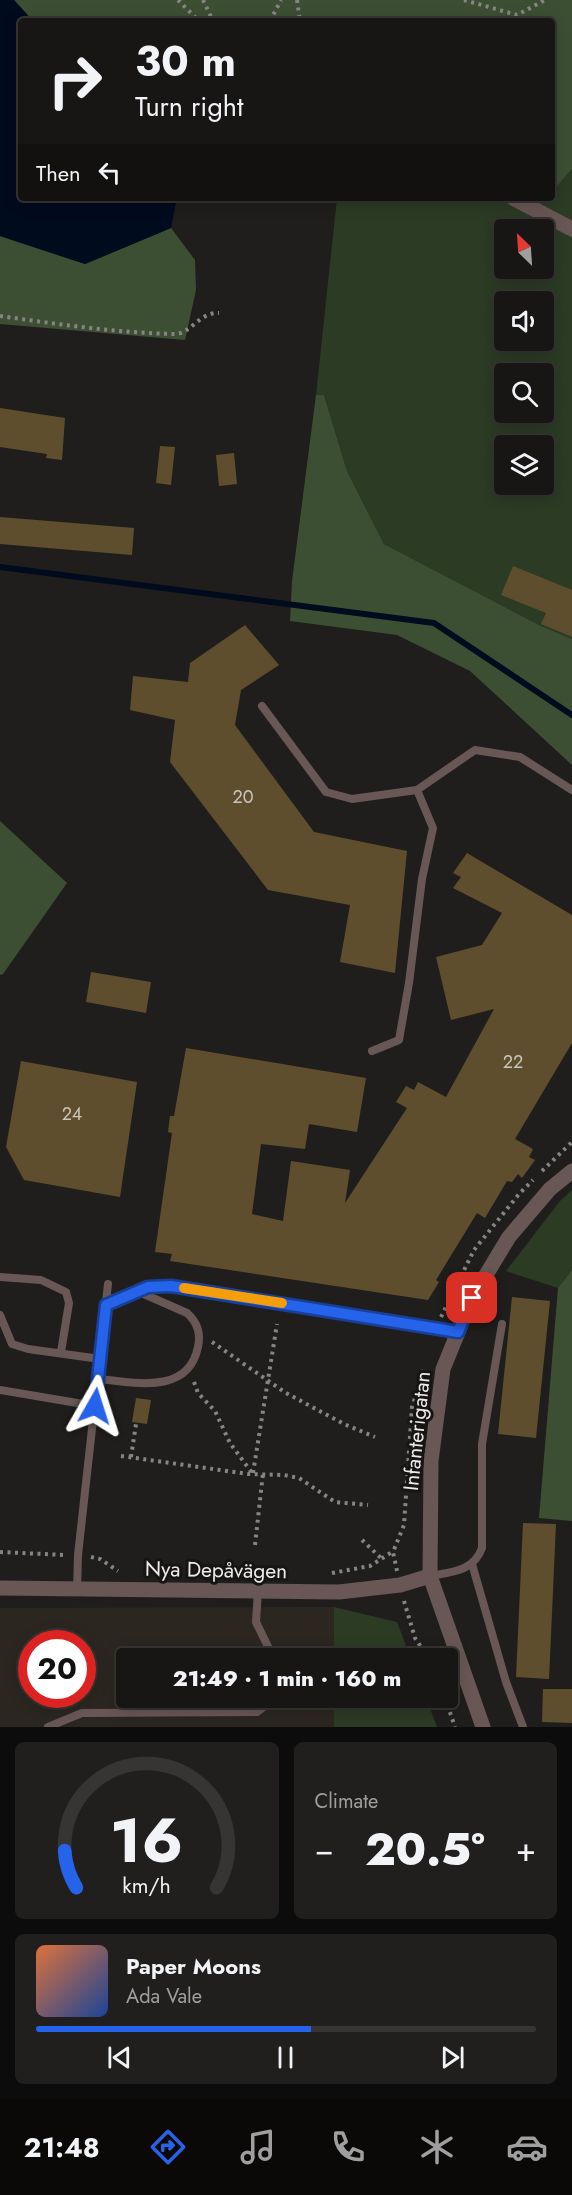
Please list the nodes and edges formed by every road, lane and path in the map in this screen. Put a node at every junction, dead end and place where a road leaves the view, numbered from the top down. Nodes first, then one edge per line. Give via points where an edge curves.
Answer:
1 (178, 0) edge
2 (203, 0) edge
3 (282, 0) edge
4 (297, 0) edge
5 (464, 0) edge
6 (545, 0) edge
7 (196, 18) edge
8 (212, 18) edge
9 (272, 18) edge
10 (300, 18) edge
11 (519, 201) edge
12 (572, 229) edge
13 (219, 313) dead end
14 (0, 316) edge
15 (262, 706) dead end
16 (417, 790) junction
17 (572, 790) edge
18 (372, 1051) dead end
19 (572, 1171) edge
20 (0, 1277) edge
21 (108, 1284) dead end
22 (136, 1291) junction
23 (106, 1305) junction
24 (0, 1315) edge
25 (277, 1324) dead end
26 (502, 1324) dead end
27 (458, 1332) junction
28 (199, 1334) junction
29 (61, 1352) junction
30 (100, 1359) junction
31 (188, 1368) junction
32 (98, 1379) junction
33 (268, 1380) junction
34 (0, 1390) edge
35 (95, 1406) junction
36 (136, 1424) dead end
37 (375, 1437) dead end
38 (121, 1456) dead end
39 (131, 1457) junction
40 (253, 1473) junction
41 (263, 1473) junction
42 (368, 1505) dead end
43 (362, 1540) dead end
44 (255, 1545) dead end
45 (0, 1552) edge
46 (393, 1552) dead end
47 (78, 1555) junction
48 (382, 1558) junction
49 (472, 1564) junction
50 (122, 1572) dead end
51 (323, 1574) dead end
52 (430, 1576) junction
53 (0, 1588) edge
54 (77, 1590) junction
55 (258, 1591) junction
56 (269, 1648) edge
57 (262, 1708) edge
58 (448, 1708) edge
59 (48, 1727) edge
60 (455, 1727) edge
61 (483, 1727) edge
62 (523, 1727) edge

1 - 7 path
2 - 8 path
3 - 9 path
4 - 10 path
5 - 6 path via 517,15
11 - 12 street
13 - 14 path via 209,312 179,334
15 - 16 lane via 326,792 352,799
16 - 17 lane via 475,750 520,757
16 - 18 lane via 433,828 422,879 409,983 399,1040
19 - 27 street, Infanterigatan via 509,1237 472,1298
20 - 29 lane via 41,1280 66,1292 69,1303
21 - 23 lane
22 - 23 lane
22 - 27 lane via 171,1286
22 - 28 lane via 187,1313
23 - 30 lane
24 - 29 lane via 12,1344
25 - 33 path
26 - 49 lane via 482,1444 482,1548
27 - 52 street, Infanterigatan via 443,1370 431,1461
28 - 31 lane via 196,1355
28 - 33 path
29 - 30 lane
30 - 32 lane
31 - 32 lane via 173,1380 161,1383
31 - 40 path via 195,1388 211,1406 230,1443
32 - 35 lane
33 - 37 path via 344,1424
33 - 40 path
34 - 35 lane
35 - 47 lane
36 - 39 path
38 - 39 path
39 - 40 path
40 - 41 path
41 - 42 path via 299,1478 334,1502
41 - 44 path
43 - 48 path
45 - 47 path
46 - 48 path
47 - 50 path via 100,1559
47 - 54 lane
48 - 51 path via 370,1566
49 - 52 lane
49 - 62 lane
52 - 55 street, Nya Depåvägen via 400,1585 339,1592
52 - 61 street, Infanterigatan
53 - 54 street, Nya Depåvägen
54 - 55 street, Nya Depåvägen
55 - 56 lane via 256,1622
57 - 59 lane via 257,1712 82,1713
58 - 60 path

